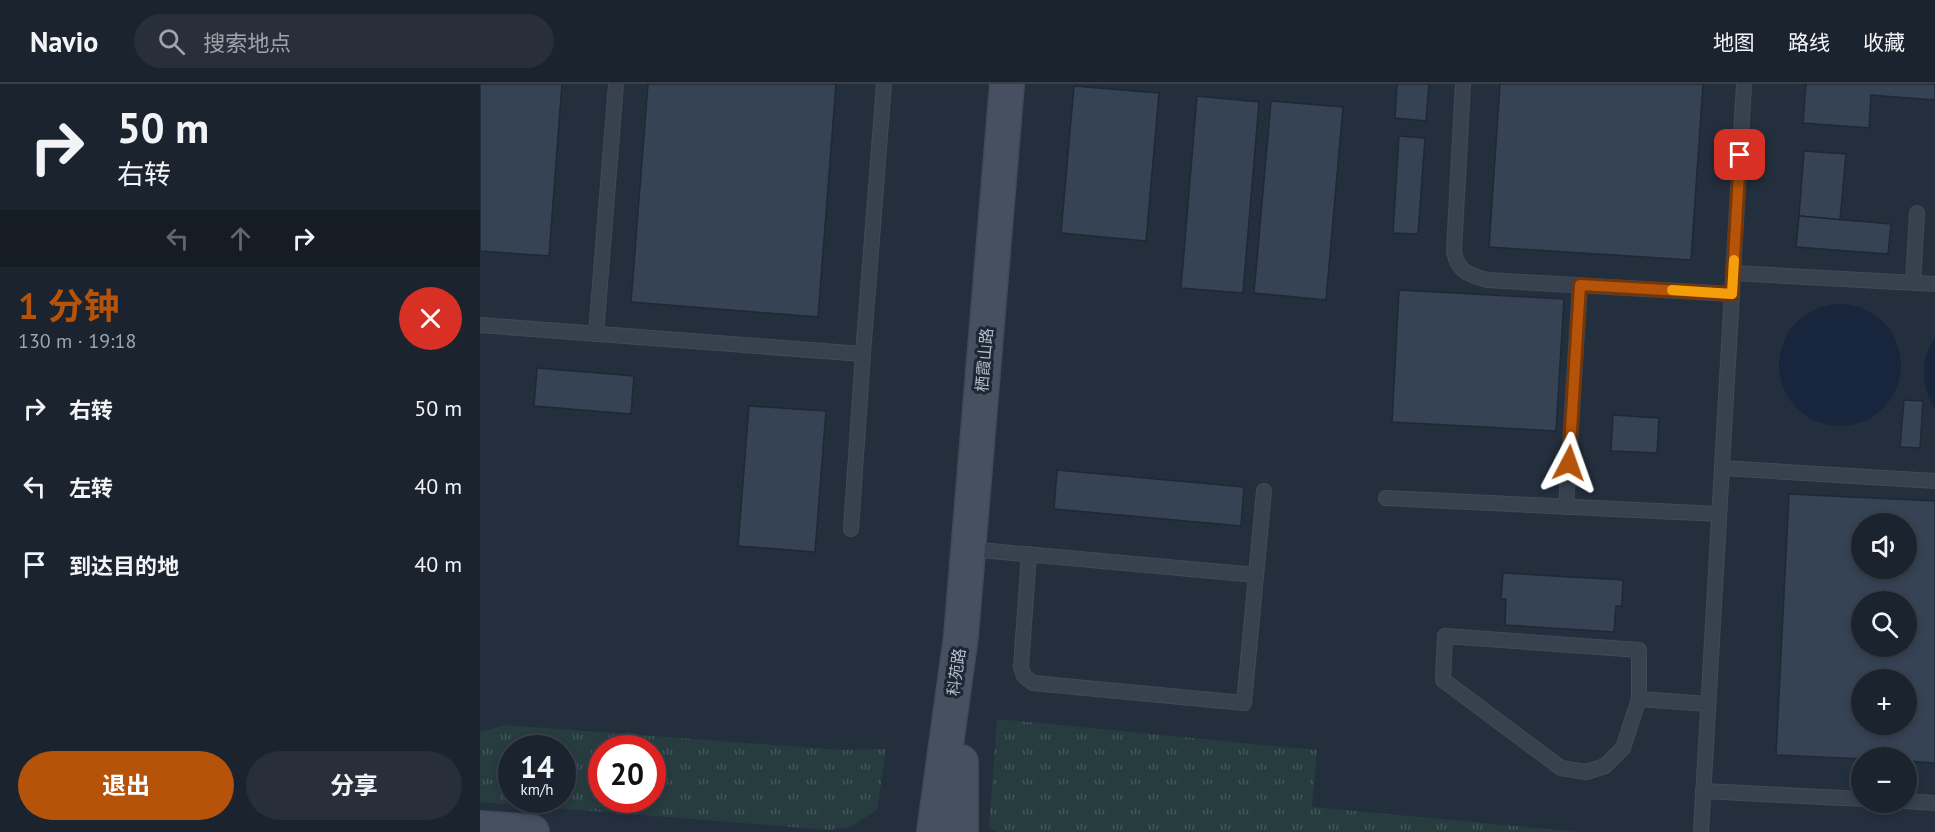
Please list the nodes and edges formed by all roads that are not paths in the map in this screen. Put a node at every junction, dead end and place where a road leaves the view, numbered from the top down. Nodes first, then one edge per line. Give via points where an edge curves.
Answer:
1 (616, 84) edge
2 (884, 84) edge
3 (1007, 84) edge
4 (1463, 84) edge
5 (1744, 84) edge
6 (1917, 213) dead end
7 (1733, 273) junction
8 (1913, 282) junction
9 (1935, 284) edge
10 (1580, 285) junction
11 (1732, 294) junction
12 (480, 325) edge
13 (596, 334) junction
14 (863, 354) junction
15 (1722, 468) junction
16 (1935, 481) edge
17 (1264, 491) dead end
18 (1386, 498) dead end
19 (1566, 507) junction
20 (1719, 514) junction
21 (851, 529) dead end
22 (969, 549) junction
23 (1029, 554) junction
24 (1256, 575) junction
25 (961, 636) junction
26 (1639, 699) junction
27 (1708, 704) junction
28 (1703, 791) junction
29 (1851, 798) edge
30 (1917, 802) edge
31 (1935, 803) edge
32 (480, 828) edge
33 (532, 832) edge
34 (934, 832) edge
35 (962, 832) edge
36 (1701, 832) edge

1 - 13 lane
2 - 14 lane
3 - 22 street, 栖霞山路
4 - 10 lane via 1456,264 1468,274 1487,280
5 - 7 lane
6 - 8 lane
7 - 8 lane
7 - 11 lane
8 - 9 lane
10 - 11 lane
10 - 19 lane
11 - 15 lane
12 - 13 lane
13 - 14 lane
14 - 21 lane
15 - 16 lane
15 - 20 lane
17 - 24 lane
18 - 19 lane
19 - 20 lane
20 - 27 lane
22 - 23 lane
22 - 25 street, 栖霞山路
23 - 24 lane
23 - 24 lane via 1021,667 1033,683 1220,701 1244,703
25 - 34 street, 科苑路
25 - 35 street, 科苑路
26 - 26 lane via 1639,650 1445,636 1443,680 1561,768 1586,772 1605,766 1623,748
26 - 27 lane
27 - 28 lane
28 - 29 lane
28 - 36 lane
30 - 31 lane
32 - 33 street

